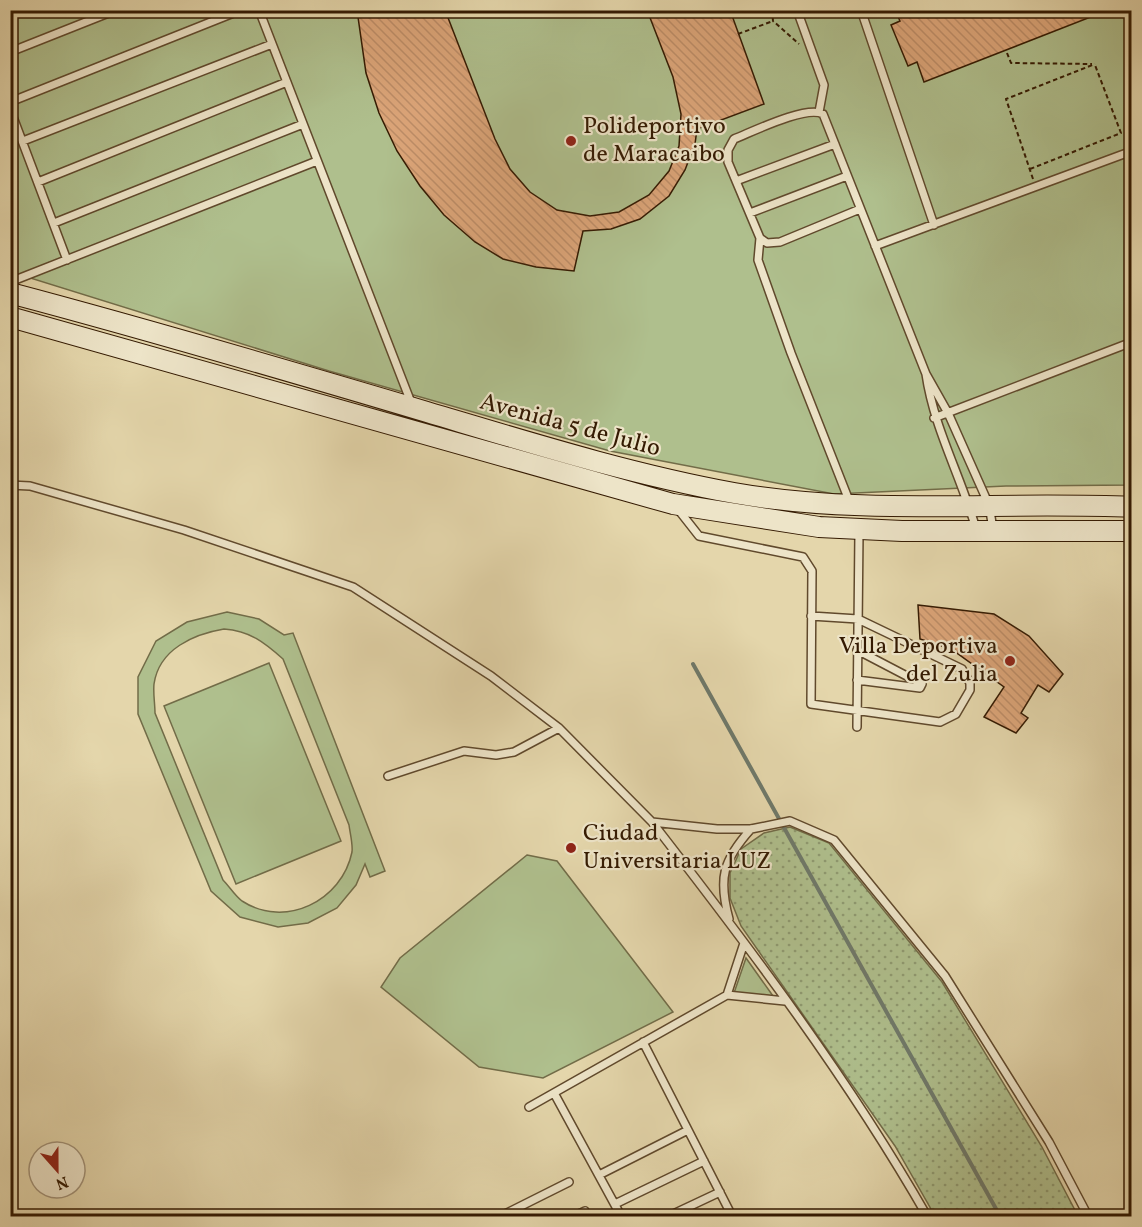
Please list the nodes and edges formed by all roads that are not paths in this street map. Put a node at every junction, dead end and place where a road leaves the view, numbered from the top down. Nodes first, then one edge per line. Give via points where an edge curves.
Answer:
1 (116, 10) edge
2 (241, 10) edge
3 (259, 10) edge
4 (797, 10) edge
5 (861, 10) edge
6 (272, 44) junction
7 (10, 52) edge
8 (286, 82) junction
9 (10, 102) edge
10 (10, 109) edge
11 (819, 111) junction
12 (303, 124) junction
13 (23, 141) junction
14 (835, 144) junction
15 (1131, 152) edge
16 (317, 161) junction
17 (847, 176) junction
18 (736, 181) junction
19 (38, 182) junction
20 (860, 209) junction
21 (750, 213) junction
22 (54, 224) junction
23 (934, 225) junction
24 (760, 238) junction
25 (875, 246) junction
26 (67, 260) junction
27 (10, 282) edge
28 (10, 293) edge
29 (10, 317) edge
30 (1131, 342) edge
31 (926, 374) junction
32 (413, 407) junction
33 (948, 413) junction
34 (934, 418) junction
35 (404, 429) junction
36 (10, 485) edge
37 (673, 504) junction
38 (979, 505) junction
39 (851, 506) junction
40 (1131, 507) edge
41 (859, 529) junction
42 (985, 531) junction
43 (1131, 531) edge
44 (811, 615) junction
45 (858, 619) junction
46 (857, 650) junction
47 (857, 681) junction
48 (856, 710) junction
49 (857, 727) dead end
50 (558, 728) junction
51 (388, 776) dead end
52 (652, 822) junction
53 (751, 829) junction
54 (730, 924) junction
55 (744, 943) junction
56 (727, 995) junction
57 (785, 1001) junction
58 (643, 1042) junction
59 (554, 1093) junction
60 (529, 1107) dead end
61 (688, 1130) junction
62 (704, 1161) junction
63 (599, 1175) junction
64 (569, 1182) dead end
65 (720, 1192) junction
66 (615, 1204) junction
67 (585, 1211) dead end
68 (501, 1216) edge
69 (574, 1216) edge
70 (621, 1216) edge
71 (669, 1216) edge
72 (732, 1216) edge
73 (927, 1216) edge
74 (1088, 1216) edge

1 - 7 lane
2 - 9 lane
3 - 6 lane
4 - 11 lane via 824,85
5 - 23 lane
6 - 8 lane
6 - 13 lane
8 - 12 lane
8 - 19 lane
10 - 13 lane
11 - 14 lane
11 - 18 lane via 797,115 734,140 728,150 728,162
12 - 16 lane
12 - 22 lane
13 - 19 lane
14 - 17 lane
14 - 18 lane
15 - 23 lane
16 - 26 lane
16 - 32 lane
17 - 20 lane
17 - 21 lane
18 - 21 lane
19 - 22 lane
20 - 24 lane via 780,243 767,243
20 - 25 lane
21 - 24 lane
22 - 26 lane
23 - 25 lane
24 - 39 lane via 758,260
25 - 31 lane
26 - 27 lane
28 - 32 main road, Avenida 5 de Julio
29 - 35 main road, Avenida 5 de Julio
30 - 33 lane
31 - 33 lane
31 - 34 lane
32 - 35 main road
32 - 39 main road, Avenida 5 de Julio via 644,474 734,493
33 - 34 lane
33 - 38 lane
34 - 38 lane
35 - 37 main road, Avenida 5 de Julio
36 - 50 lane via 30,486 184,530 353,587 491,676
37 - 41 main road, Avenida 5 de Julio via 819,527
37 - 44 lane via 699,536 804,557 812,571
38 - 39 main road, Avenida 5 de Julio
38 - 40 main road, Avenida 5 de Julio
38 - 42 lane
38 - 42 lane
41 - 42 main road, Avenida 5 de Julio
41 - 45 lane
42 - 43 main road, Avenida 5 de Julio
44 - 45 lane
44 - 48 lane via 811,704
45 - 46 lane
45 - 48 lane via 962,669 970,690 956,714 940,722
46 - 47 lane
46 - 47 lane via 922,684 920,688
47 - 48 lane
48 - 49 lane
50 - 51 lane via 514,752 496,755 464,751
50 - 52 lane
52 - 53 lane
52 - 54 lane
53 - 54 lane via 733,850 724,870 723,896
53 - 74 lane via 790,821 834,840 945,976 1049,1142
54 - 55 lane
55 - 56 lane
55 - 57 lane
56 - 57 lane
56 - 58 lane
57 - 73 lane via 890,1152
58 - 59 lane
58 - 61 lane
59 - 60 lane
59 - 63 lane
61 - 62 lane
61 - 63 lane
62 - 65 lane
62 - 66 lane
63 - 66 lane
64 - 68 lane
65 - 71 lane
65 - 72 lane
66 - 70 lane
67 - 69 lane

